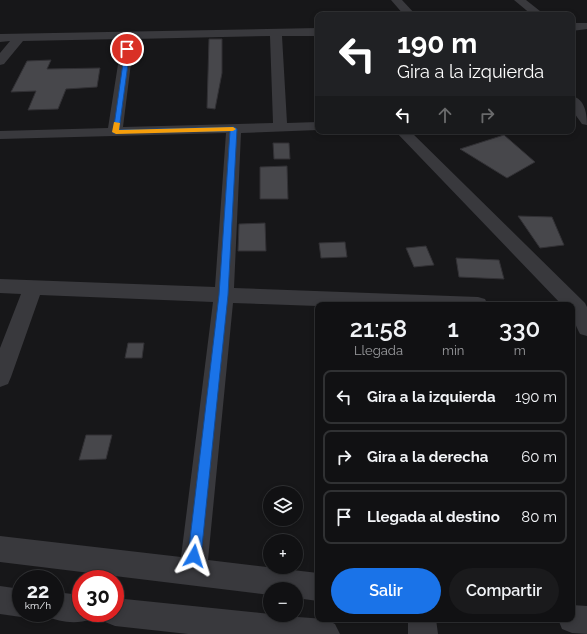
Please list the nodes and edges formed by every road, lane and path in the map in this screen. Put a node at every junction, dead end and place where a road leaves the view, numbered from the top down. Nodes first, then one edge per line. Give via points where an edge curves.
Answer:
1 (396, 0) edge
2 (519, 0) edge
3 (407, 12) edge
4 (535, 12) edge
5 (587, 26) edge
6 (575, 27) edge
7 (315, 32) edge
8 (276, 33) junction
9 (129, 35) junction
10 (0, 38) edge
11 (20, 38) junction
12 (0, 61) edge
13 (575, 104) edge
14 (587, 121) edge
15 (575, 125) edge
16 (315, 126) edge
17 (587, 126) edge
18 (280, 127) junction
19 (234, 129) junction
20 (116, 132) junction
21 (405, 134) edge
22 (0, 135) edge
23 (0, 286) edge
24 (33, 287) junction
25 (224, 295) junction
26 (357, 302) edge
27 (572, 302) edge
28 (579, 309) edge
29 (587, 328) edge
30 (0, 377) edge
31 (0, 549) edge
32 (193, 572) junction
33 (315, 587) edge
34 (0, 600) edge
35 (12, 601) edge
36 (124, 613) edge
37 (575, 619) edge
38 (587, 620) edge
39 (422, 622) edge
40 (325, 634) edge
41 (423, 634) edge

1 - 3 street
2 - 4 street
5 - 6 street
7 - 8 street
8 - 9 street
8 - 18 street
9 - 11 street
9 - 20 street
10 - 11 street
11 - 12 street
13 - 14 street
15 - 17 street
16 - 18 street
18 - 19 street
19 - 20 street
19 - 25 street
20 - 22 street
21 - 27 street
23 - 24 street
24 - 25 street
24 - 30 street
25 - 26 street
25 - 32 street
28 - 29 street
31 - 32 street
32 - 33 street
34 - 35 street
36 - 40 street
37 - 38 street
39 - 41 street

